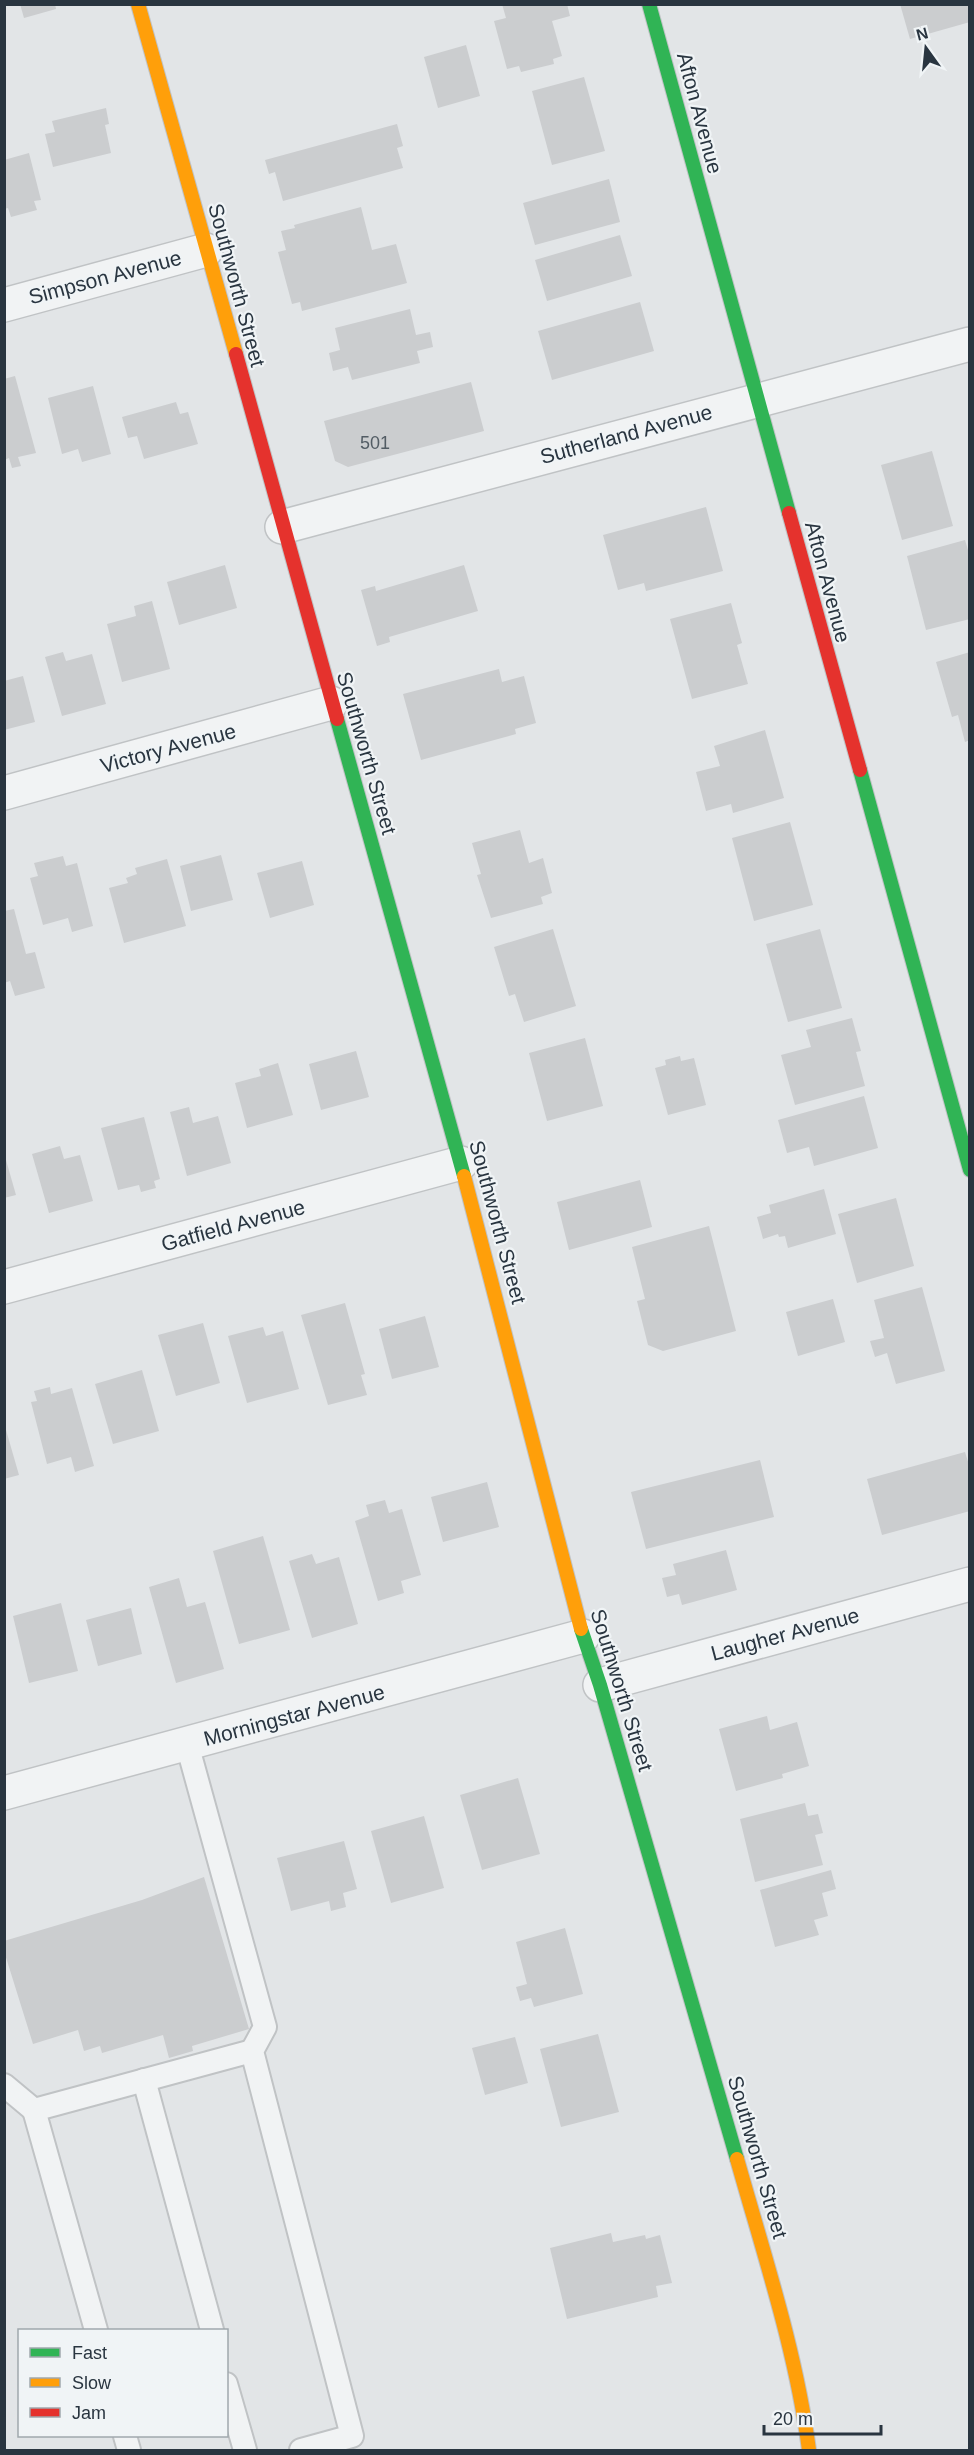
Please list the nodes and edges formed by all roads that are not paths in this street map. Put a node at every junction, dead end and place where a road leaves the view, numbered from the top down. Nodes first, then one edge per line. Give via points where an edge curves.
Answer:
1 (138, 4) edge
2 (649, 4) edge
3 (206, 250) junction
4 (4, 305) edge
5 (969, 344) edge
6 (756, 399) junction
7 (282, 527) junction
8 (331, 703) junction
9 (4, 793) edge
10 (461, 1163) junction
11 (969, 1170) edge
12 (4, 1287) edge
13 (969, 1584) edge
14 (582, 1636) junction
15 (600, 1685) junction
16 (188, 1744) junction
17 (4, 1793) edge
18 (252, 2051) junction
19 (144, 2080) junction
20 (4, 2085) edge
21 (34, 2110) junction
22 (95, 2329) edge
23 (211, 2329) edge
24 (228, 2391) edge
25 (245, 2451) edge
26 (301, 2451) edge
27 (809, 2451) edge

1 - 3 main road, Southworth Street
2 - 6 main road, Afton Avenue
3 - 4 street, Simpson Avenue
3 - 7 main road, Southworth Street
5 - 6 street, Sutherland Avenue
6 - 7 street, Sutherland Avenue
6 - 11 main road, Afton Avenue
7 - 8 main road, Southworth Street
8 - 9 street, Victory Avenue
8 - 10 main road, Southworth Street
10 - 12 street, Gatfield Avenue
10 - 14 main road, Southworth Street
13 - 15 street, Laugher Avenue
14 - 15 main road, Southworth Street
14 - 16 street, Morningstar Avenue
15 - 27 main road, Southworth Street via 783,2319 803,2405
16 - 17 street, Morningstar Avenue
16 - 18 lane via 265,2027
18 - 19 lane
18 - 26 lane via 352,2436
19 - 21 lane
19 - 23 lane
20 - 21 lane
21 - 22 lane
24 - 25 lane

